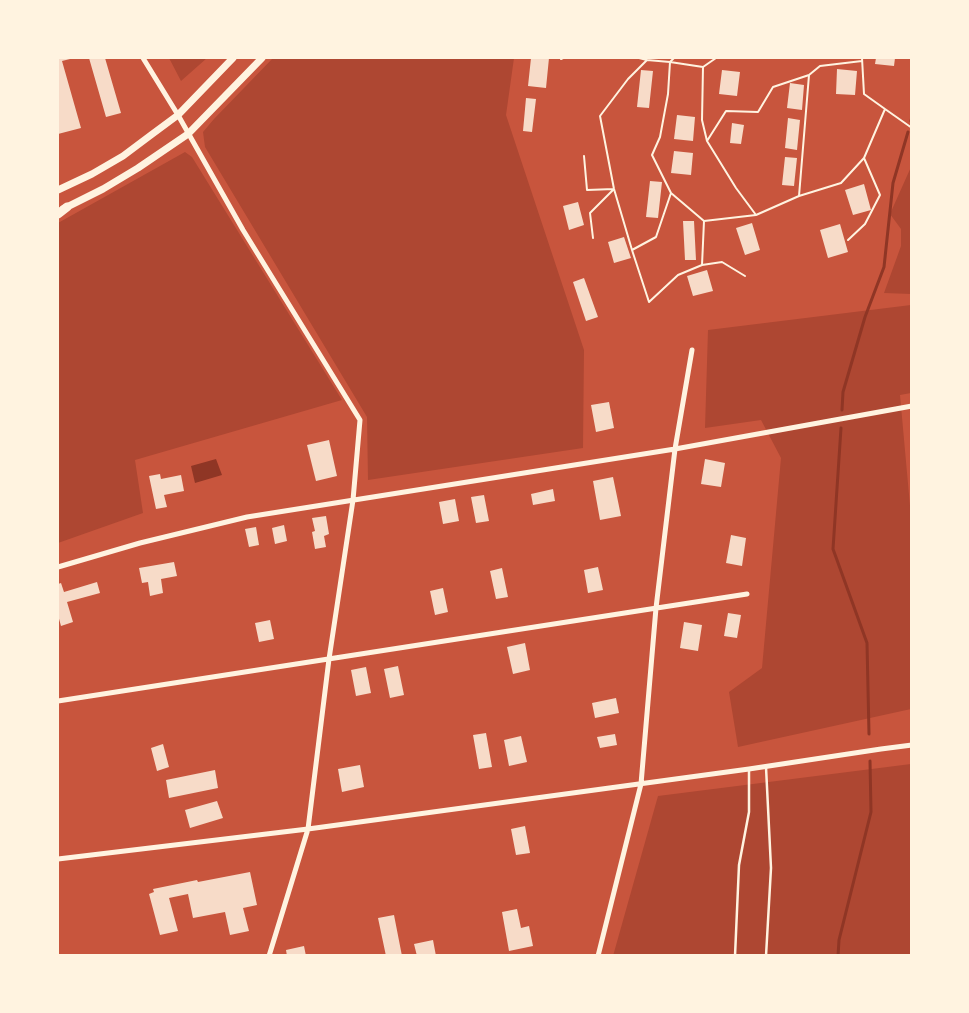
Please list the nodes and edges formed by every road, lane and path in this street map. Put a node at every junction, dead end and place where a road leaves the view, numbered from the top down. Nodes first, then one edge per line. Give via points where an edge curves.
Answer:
1 (144, 58) edge
2 (233, 58) edge
3 (262, 58) edge
4 (639, 58) edge
5 (674, 58) edge
6 (716, 58) edge
7 (862, 58) edge
8 (647, 60) junction
9 (862, 61) junction
10 (670, 62) junction
11 (703, 67) junction
12 (809, 74) junction
13 (885, 109) junction
14 (178, 115) junction
15 (912, 128) edge
16 (188, 134) junction
17 (707, 141) junction
18 (584, 156) dead end
19 (864, 158) junction
20 (614, 189) junction
21 (58, 190) edge
22 (671, 193) junction
23 (799, 196) junction
24 (60, 210) edge
25 (756, 215) junction
26 (704, 221) junction
27 (593, 238) dead end
28 (848, 240) dead end
29 (632, 250) junction
30 (702, 265) junction
31 (745, 276) dead end
32 (692, 350) dead end
33 (912, 406) edge
34 (675, 449) junction
35 (353, 500) junction
36 (58, 568) edge
37 (747, 594) dead end
38 (656, 608) junction
39 (329, 659) junction
40 (58, 701) edge
41 (912, 745) edge
42 (766, 767) junction
43 (749, 769) junction
44 (641, 784) junction
45 (308, 828) junction
46 (58, 859) edge
47 (269, 956) edge
48 (598, 956) edge
49 (735, 956) edge
50 (766, 956) edge

1 - 14 street
2 - 14 street
3 - 16 street
4 - 8 path
5 - 10 path
6 - 11 path
7 - 9 path
8 - 10 path
8 - 20 path via 600,116
9 - 12 path via 820,66
9 - 13 path via 864,94
10 - 11 path
10 - 22 path via 660,137 652,155
11 - 17 path via 702,120
12 - 17 path via 773,87 758,112 726,111
12 - 23 path
13 - 15 path
13 - 19 path
14 - 16 street
14 - 21 street via 124,156
16 - 24 street via 138,168
16 - 35 street via 360,420
17 - 25 path
18 - 20 path via 587,190
19 - 23 path via 841,183
19 - 28 path via 880,195 864,224
20 - 27 path via 590,213
20 - 29 path
22 - 26 path
22 - 29 path via 656,237
23 - 25 path
25 - 26 path
26 - 30 path
29 - 30 path via 649,302 678,275
30 - 31 path via 722,262
32 - 34 street
33 - 34 street
34 - 35 street
34 - 38 street
35 - 36 street via 247,517 140,543
35 - 39 street
37 - 38 street
38 - 39 street
38 - 44 street
39 - 40 street
39 - 45 street
41 - 42 street
42 - 43 street
42 - 50 lane via 771,868
43 - 44 street
43 - 49 lane via 749,812 739,865
44 - 45 street
44 - 48 street
45 - 46 street
45 - 47 street

